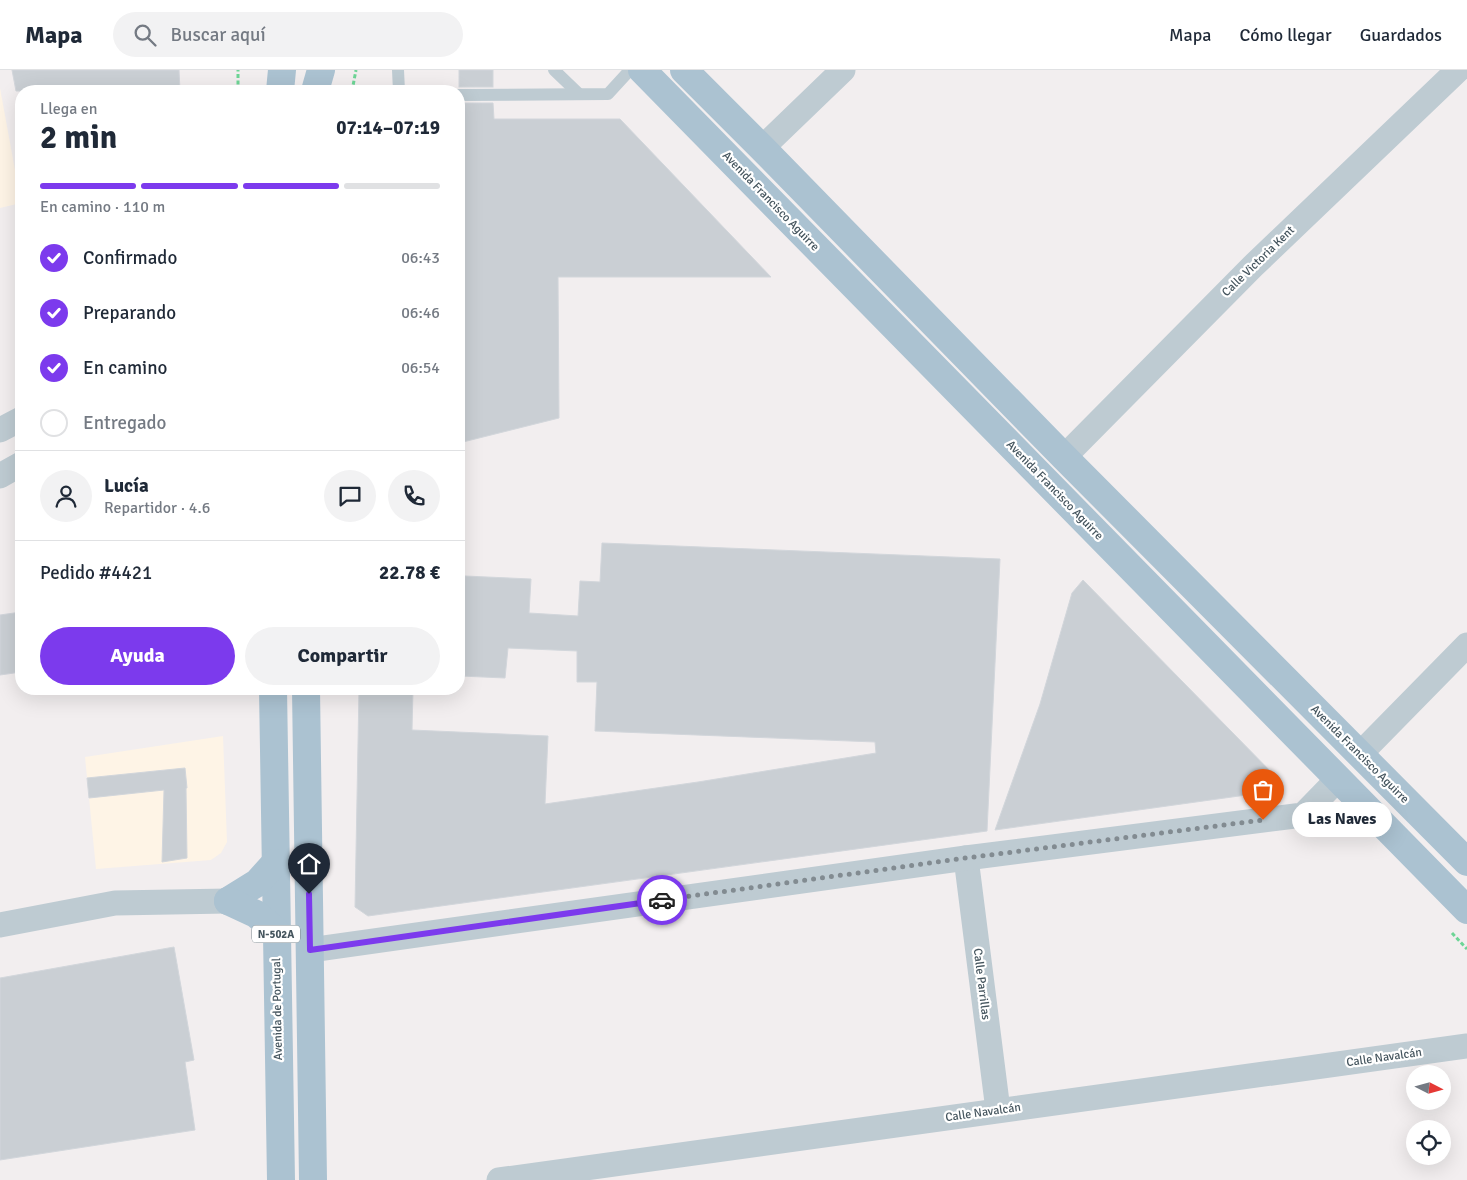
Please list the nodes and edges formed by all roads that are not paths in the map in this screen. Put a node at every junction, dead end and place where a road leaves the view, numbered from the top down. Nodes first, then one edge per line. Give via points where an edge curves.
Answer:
1 (282, 70) edge
2 (321, 70) edge
3 (398, 70) edge
4 (554, 70) edge
5 (630, 70) edge
6 (642, 70) edge
7 (684, 70) edge
8 (843, 70) edge
9 (1458, 70) edge
10 (281, 85) edge
11 (317, 85) edge
12 (399, 85) edge
13 (579, 94) junction
14 (465, 95) edge
15 (762, 148) junction
16 (0, 412) edge
17 (15, 413) edge
18 (15, 423) edge
19 (0, 430) edge
20 (1064, 457) junction
21 (15, 467) edge
22 (0, 476) edge
23 (1467, 645) edge
24 (273, 695) edge
25 (306, 695) edge
26 (1360, 754) junction
27 (1338, 779) junction
28 (966, 858) junction
29 (1467, 862) edge
30 (275, 863) junction
31 (228, 901) junction
32 (1467, 910) edge
33 (0, 925) edge
34 (276, 931) junction
35 (310, 950) junction
36 (1467, 1046) edge
37 (998, 1110) junction
38 (281, 1180) edge
39 (313, 1180) edge
40 (499, 1180) edge

1 - 10 main road
2 - 11 main road
3 - 12 lane
4 - 13 lane
5 - 13 lane via 608,94
6 - 27 main road, Avenida Francisco Aguirre
7 - 15 main road, Avenida Francisco Aguirre
8 - 15 street
9 - 20 street, Calle Victoria Kent via 1252,266
13 - 14 lane
15 - 20 main road, Avenida Francisco Aguirre
16 - 17 street
18 - 19 street
20 - 26 main road, Avenida Francisco Aguirre
21 - 22 street
23 - 26 street
24 - 30 main road, Avenida de Portugal / N-502A
25 - 35 main road, N-502A
26 - 29 main road, Avenida Francisco Aguirre
27 - 28 street via 1302,815
27 - 32 main road, Avenida Francisco Aguirre
28 - 35 street
28 - 37 street, Calle Parrillas
30 - 31 main road via 257,883
30 - 34 main road, Avenida de Portugal / N-502A
31 - 33 street via 115,903
31 - 34 main road via 256,914
34 - 38 main road, Avenida de Portugal / N-502A
35 - 39 main road, N-502A
36 - 37 street, Calle Navalcán
37 - 40 street, Calle Navalcán

